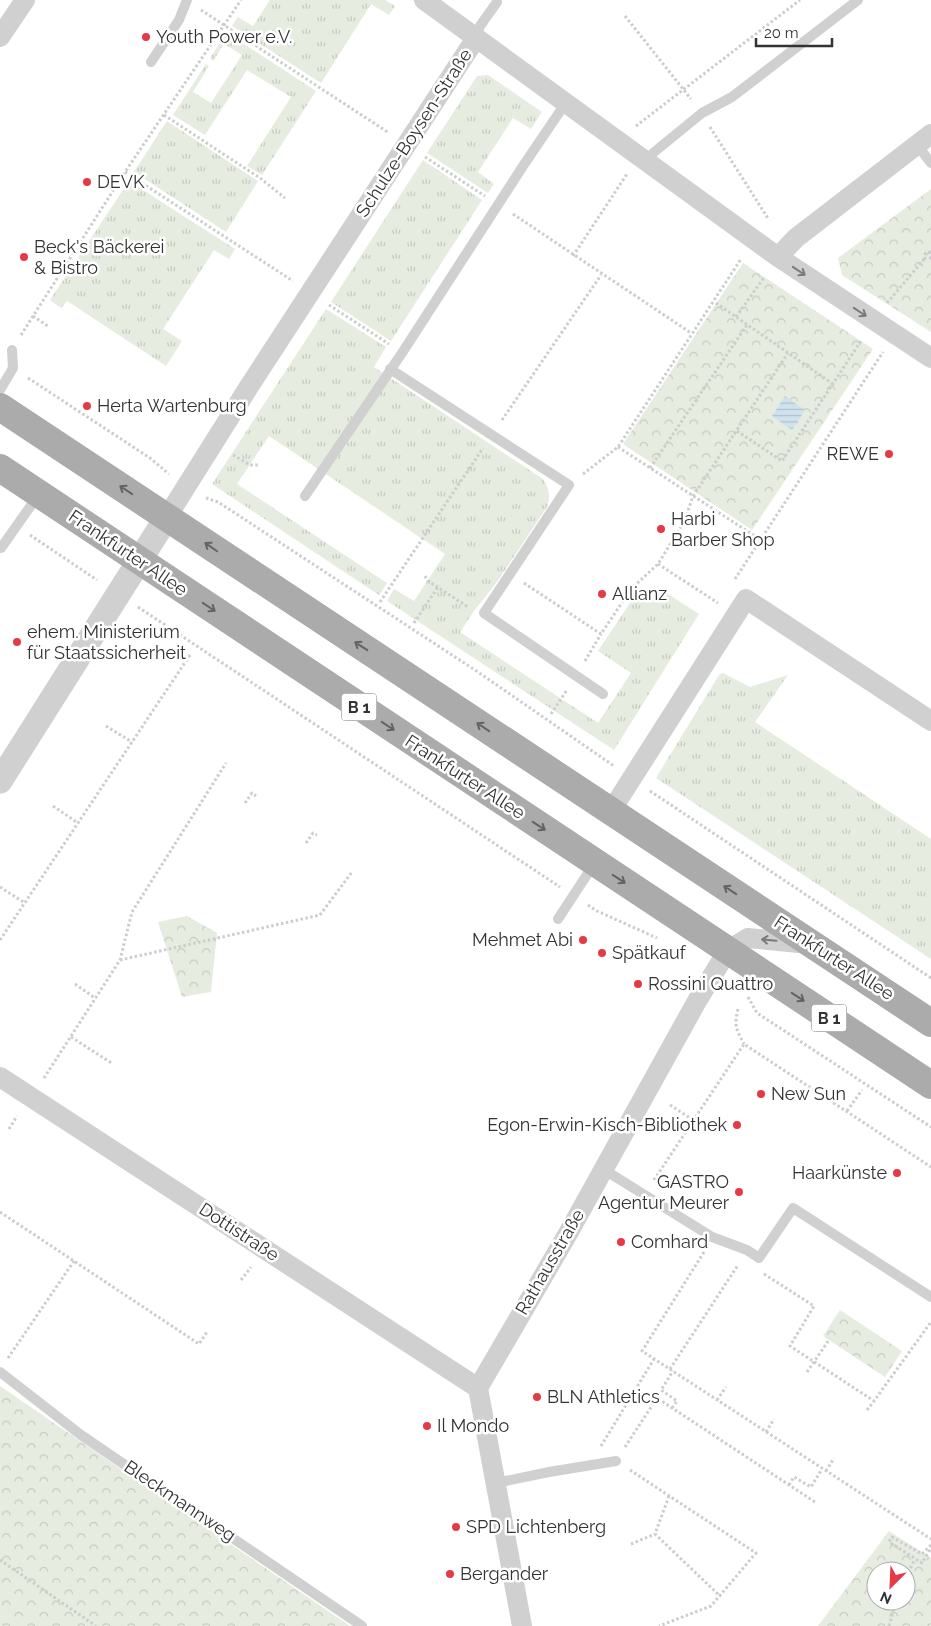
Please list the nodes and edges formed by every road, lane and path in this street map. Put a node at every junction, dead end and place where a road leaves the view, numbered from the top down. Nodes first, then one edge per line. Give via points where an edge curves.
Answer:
1 (25, 0) edge
2 (187, 0) edge
3 (241, 0) edge
4 (424, 0) edge
5 (800, 0) edge
6 (858, 0) edge
7 (497, 2) dead end
8 (224, 26) junction
9 (0, 37) edge
10 (476, 38) junction
11 (151, 62) dead end
12 (565, 104) junction
13 (164, 115) junction
14 (924, 140) edge
15 (406, 144) junction
16 (622, 145) junction
17 (643, 160) junction
18 (931, 163) edge
19 (125, 172) junction
20 (284, 198) dead end
21 (498, 204) junction
22 (931, 252) edge
23 (574, 256) junction
24 (743, 256) dead end
25 (778, 257) junction
26 (925, 258) junction
27 (931, 258) edge
28 (767, 273) dead end
29 (310, 293) junction
30 (716, 303) dead end
31 (33, 316) junction
32 (736, 317) junction
33 (874, 321) junction
34 (747, 325) junction
35 (49, 327) dead end
36 (691, 333) junction
37 (894, 334) junction
38 (861, 341) dead end
39 (12, 350) joint
40 (402, 353) junction
41 (788, 353) junction
42 (931, 358) edge
43 (13, 368) junction
44 (390, 369) junction
45 (833, 384) junction
46 (0, 390) edge
47 (0, 407) edge
48 (99, 425) dead end
49 (737, 431) junction
50 (214, 442) junction
51 (618, 446) junction
52 (260, 465) dead end
53 (0, 468) edge
54 (650, 468) junction
55 (569, 485) junction
56 (39, 494) junction
57 (305, 496) dead end
58 (693, 496) junction
59 (167, 517) junction
60 (250, 524) dead end
61 (16, 526) junction
62 (760, 540) junction
63 (1, 548) edge
64 (140, 561) junction
65 (658, 564) junction
66 (510, 574) junction
67 (425, 576) dead end
68 (735, 580) dead end
69 (99, 582) dead end
70 (438, 587) junction
71 (134, 604) dead end
72 (484, 613) junction
73 (736, 615) junction
74 (414, 623) dead end
75 (190, 655) dead end
76 (603, 694) dead end
77 (931, 721) edge
78 (106, 726) dead end
79 (132, 742) junction
80 (226, 763) dead end
81 (632, 779) junction
82 (0, 781) edge
83 (256, 796) dead end
84 (245, 803) dead end
85 (53, 806) dead end
86 (611, 811) junction
87 (78, 822) junction
88 (317, 835) dead end
89 (306, 843) dead end
90 (594, 862) junction
91 (758, 864) junction
92 (754, 870) dead end
93 (352, 872) dead end
94 (0, 887) edge
95 (573, 896) junction
96 (25, 903) junction
97 (558, 920) dead end
98 (0, 940) edge
99 (663, 941) dead end
100 (813, 944) junction
101 (728, 950) junction
102 (120, 960) junction
103 (931, 978) edge
104 (75, 984) dead end
105 (747, 997) dead end
106 (95, 998) junction
107 (738, 1009) dead end
108 (931, 1022) edge
109 (71, 1038) junction
110 (744, 1044) junction
111 (112, 1064) dead end
112 (0, 1077) edge
113 (931, 1085) edge
114 (862, 1090) dead end
115 (31, 1097) junction
116 (670, 1105) dead end
117 (847, 1111) junction
118 (693, 1120) junction
119 (931, 1127) edge
120 (931, 1168) edge
121 (603, 1169) junction
122 (645, 1194) junction
123 (0, 1212) edge
124 (712, 1238) junction
125 (744, 1255) junction
126 (74, 1261) junction
127 (931, 1297) edge
128 (931, 1322) edge
129 (207, 1332) dead end
130 (829, 1340) dead end
131 (654, 1359) junction
132 (7, 1360) dead end
133 (814, 1362) junction
134 (672, 1370) junction
135 (0, 1372) edge
136 (807, 1372) dead end
137 (726, 1387) dead end
138 (478, 1388) junction
139 (717, 1400) junction
140 (874, 1401) junction
141 (672, 1408) junction
142 (867, 1410) dead end
143 (774, 1418) dead end
144 (766, 1432) junction
145 (834, 1458) dead end
146 (616, 1461) junction
147 (589, 1465) junction
148 (824, 1470) junction
149 (496, 1484) junction
150 (788, 1485) junction
151 (669, 1496) junction
152 (815, 1502) dead end
153 (655, 1534) junction
154 (931, 1539) edge
155 (631, 1544) dead end
156 (931, 1547) edge
157 (915, 1559) joint
158 (0, 1560) edge
159 (720, 1596) junction
160 (893, 1611) edge
161 (96, 1626) edge
162 (362, 1626) edge
163 (522, 1626) edge
164 (659, 1626) edge
165 (888, 1626) edge

1 - 9 street
2 - 8 path
2 - 11 lane via 179,20
3 - 8 path
4 - 10 street
5 - 16 path via 637,124
6 - 17 lane
7 - 10 lane via 480,26
8 - 13 path
8 - 15 path
10 - 12 street, Schulze-Boysen-Straße
10 - 15 street, Schulze-Boysen-Straße
12 - 16 street, Schulze-Boysen-Straße
12 - 21 lane
13 - 19 path
13 - 20 path via 260,178
14 - 18 lane
14 - 25 street via 796,238
15 - 21 path
15 - 29 street, Schulze-Boysen-Straße
16 - 17 street, Schulze-Boysen-Straße
17 - 23 path
17 - 25 street, Schulze-Boysen-Straße
19 - 29 path
19 - 31 path
21 - 23 path
21 - 40 lane
22 - 26 path via 926,252
23 - 36 path
24 - 36 path
25 -> 33 street, Schulze-Boysen-Straße
26 - 27 path
26 - 33 path
28 - 32 path
29 - 40 path
29 - 50 street, Schulze-Boysen-Straße
30 - 32 path
31 - 35 path
31 - 39 path
32 - 34 path
33 - 37 street, Schulze-Boysen-Straße
34 - 41 path
34 - 54 path
36 - 51 path
37 - 42 street, Schulze-Boysen-Straße
37 - 62 path
38 - 45 path
39 - 43 lane
40 - 44 lane
41 - 45 path
41 - 49 path
43 - 46 lane
43 - 48 path
44 - 55 lane
44 - 57 lane
45 - 49 path via 782,461
59 -> 47 main road, Frankfurter Allee
49 - 58 path
50 - 52 path via 250,466
50 - 59 street, Schulze-Boysen-Straße
51 - 54 path
51 - 55 path
53 - 56 main road, Frankfurter Allee / B 1
54 - 58 path
55 - 66 lane
56 - 61 lane
56 - 64 main road, Frankfurter Allee / B 1
58 - 62 path
58 - 65 path via 685,520
59 - 64 street
86 -> 59 main road, Frankfurter Allee
60 - 81 path via 478,672
61 - 63 lane
61 - 69 path
62 - 68 path
64 - 82 street
64 -> 90 main road, Frankfurter Allee / B 1
65 - 66 path via 631,589 601,634
65 - 73 path
66 - 72 lane
67 - 70 path
70 - 72 path via 474,611
70 - 74 path
71 - 95 path
72 - 76 lane
73 - 77 street via 746,599
73 - 81 street
75 - 79 path
78 - 79 path
79 - 87 path
80 - 102 path via 132,912
81 - 86 street
81 - 91 path
83 - 84 path via 252,794
85 - 87 path
100 -> 86 main road, Frankfurter Allee
87 - 96 path
88 - 89 path via 313,833
90 - 95 lane
90 -> 101 main road, Frankfurter Allee / B 1
91 - 92 path
91 - 103 path
93 - 102 path via 320,915
94 - 96 path
95 - 97 lane
95 - 99 path via 596,911
96 - 98 path
100 -> 101 street via 748,938
100 - 108 main road, Frankfurter Allee
101 -> 113 main road, Frankfurter Allee / B 1
101 - 121 street, Rathausstraße
102 - 106 path
104 - 106 path
105 - 119 path via 757,1012
106 - 109 path
107 - 110 path via 736,1029
109 - 111 path
109 - 115 path
110 - 117 path
110 - 118 path
112 - 115 street, Dottistraße
114 - 117 path
115 - 138 street, Dottistraße
116 - 118 path
117 - 120 path
118 - 122 path
121 - 122 lane
121 - 138 street, Rathausstraße
122 - 124 lane
123 - 126 path
124 - 125 lane
124 - 131 path via 642,1351
125 - 127 lane via 759,1258 793,1208
125 - 133 path via 814,1306 790,1346
125 - 134 path
126 - 129 path via 199,1344
126 - 132 path
128 - 140 path
130 - 133 path
131 - 134 path
131 - 147 path
133 - 136 path
133 - 140 path
134 - 139 path
134 - 141 path via 661,1390 677,1401
135 - 162 lane, Bleckmannweg via 81,1435
137 - 139 path
138 - 149 street
139 - 144 path
140 - 142 path
141 - 146 path via 657,1398
141 - 150 path
143 - 144 path
144 - 148 path
145 - 148 path
146 - 147 lane
146 - 151 path
147 - 149 lane
148 - 150 path via 811,1487 794,1477
148 - 154 path
149 - 163 street
150 - 152 path
151 - 153 path
151 - 159 path via 756,1553
153 - 155 path
153 - 159 path
156 - 157 path via 922,1562
156 - 157 path via 922,1554 892,1538 889,1542
158 - 161 path
159 - 164 path via 711,1606
160 - 165 path

